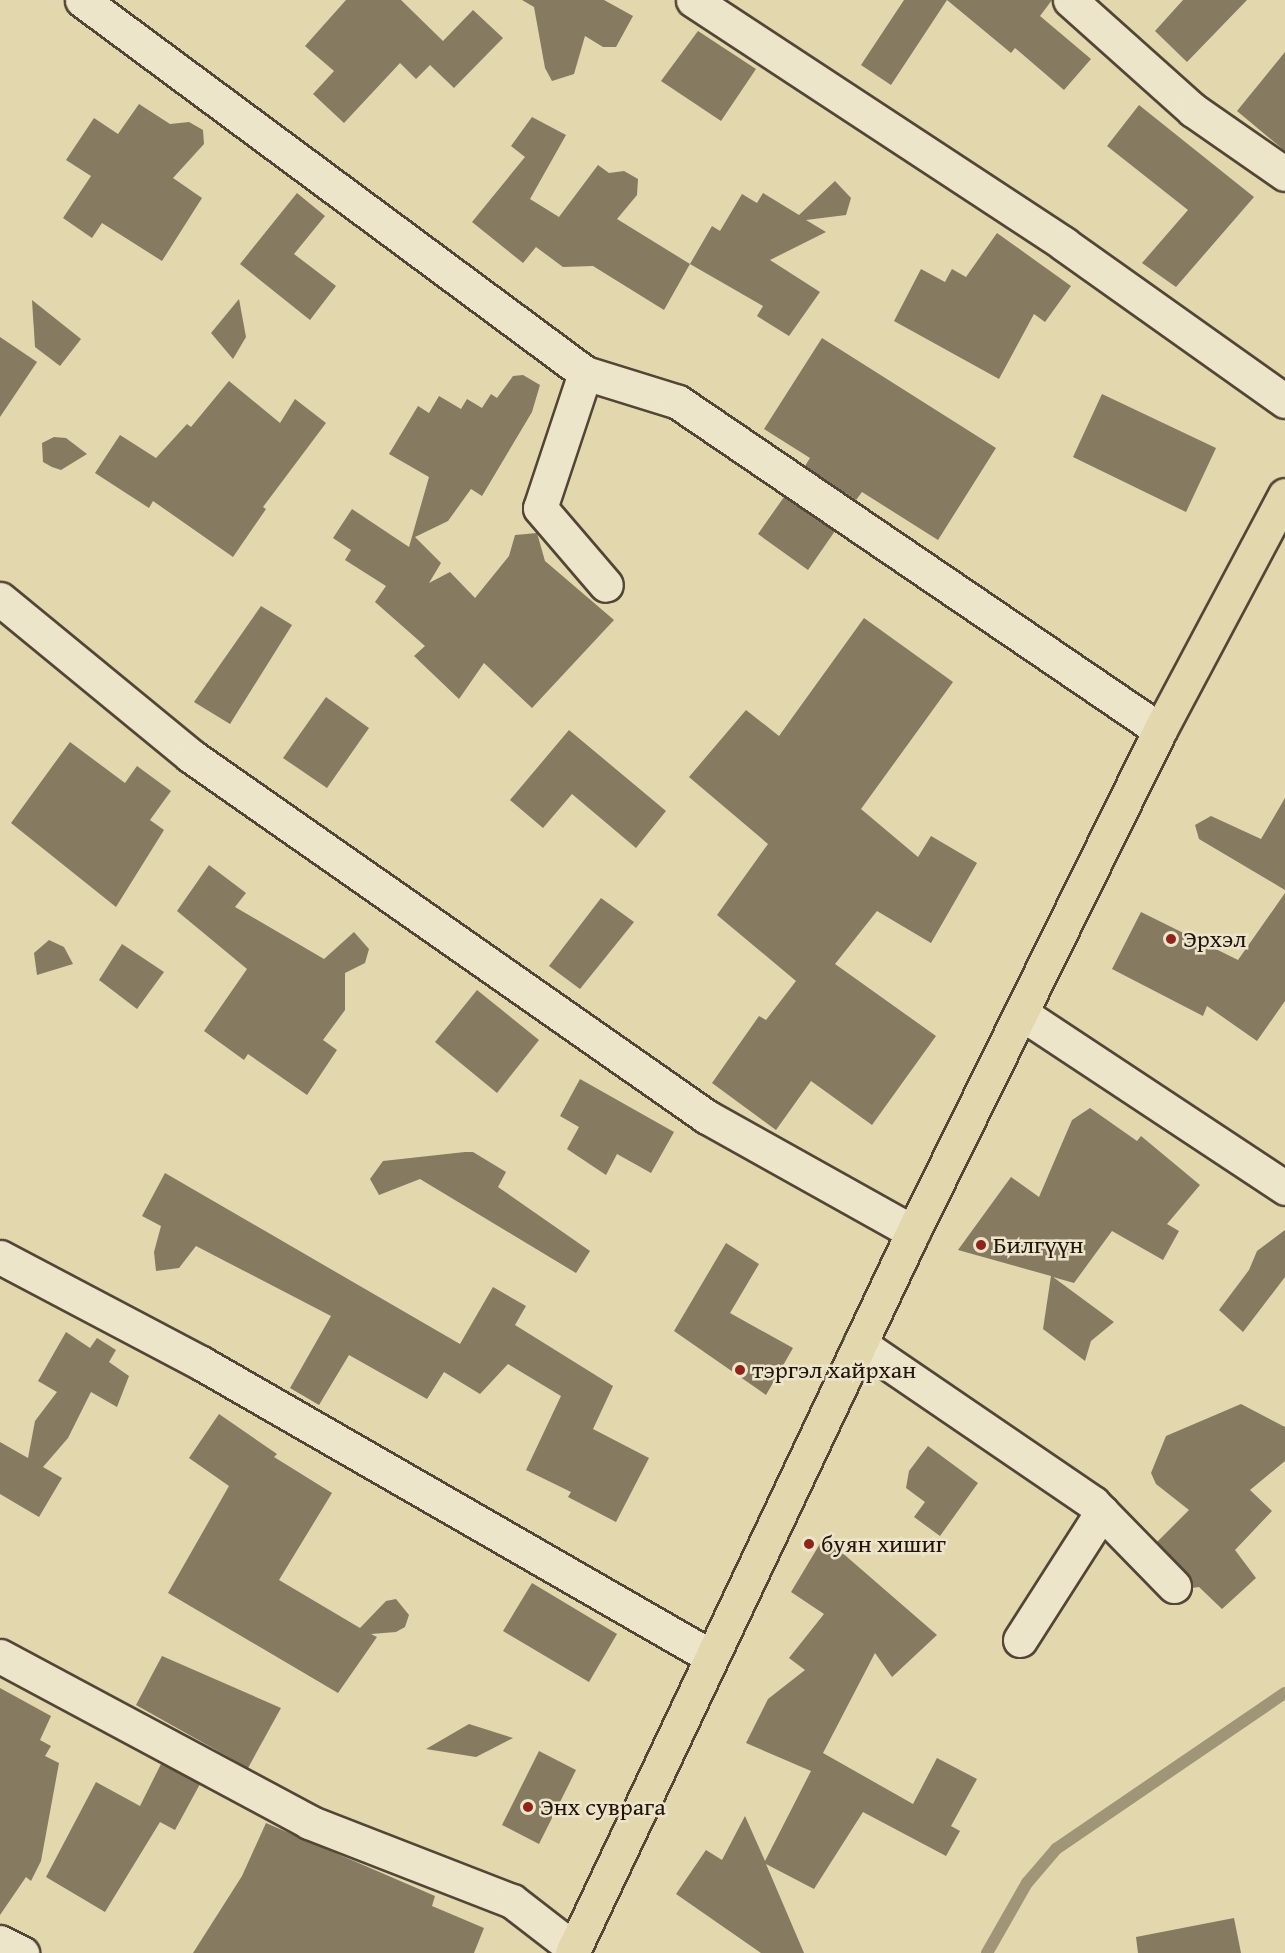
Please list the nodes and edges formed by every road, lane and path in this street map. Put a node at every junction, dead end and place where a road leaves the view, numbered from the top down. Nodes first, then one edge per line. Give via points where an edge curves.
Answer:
1 (82, 0) edge
2 (693, 0) edge
3 (1070, 0) edge
4 (1285, 174) edge
5 (585, 373) junction
6 (1285, 402) edge
7 (1285, 495) edge
8 (606, 585) dead end
9 (0, 600) edge
10 (1160, 730) junction
11 (1021, 1013) junction
12 (1285, 1188) edge
13 (914, 1232) junction
14 (0, 1257) edge
15 (860, 1344) junction
16 (1102, 1512) junction
17 (1174, 1586) dead end
18 (1020, 1640) dead end
19 (0, 1656) edge
20 (710, 1656) junction
21 (0, 1942) edge
22 (573, 1951) edge
23 (22, 1953) edge

1 - 5 street
2 - 6 street via 1064,244
3 - 4 street via 1193,110
5 - 8 street via 540,508
5 - 10 street via 678,402
7 - 10 main road
9 - 13 street via 191,756 707,1117
10 - 11 main road
11 - 12 street
11 - 13 main road
13 - 15 main road
14 - 20 street via 201,1363
15 - 16 street
15 - 20 main road
16 - 17 street
16 - 18 street
19 - 22 street via 309,1822 512,1901
20 - 22 main road
21 - 23 street

